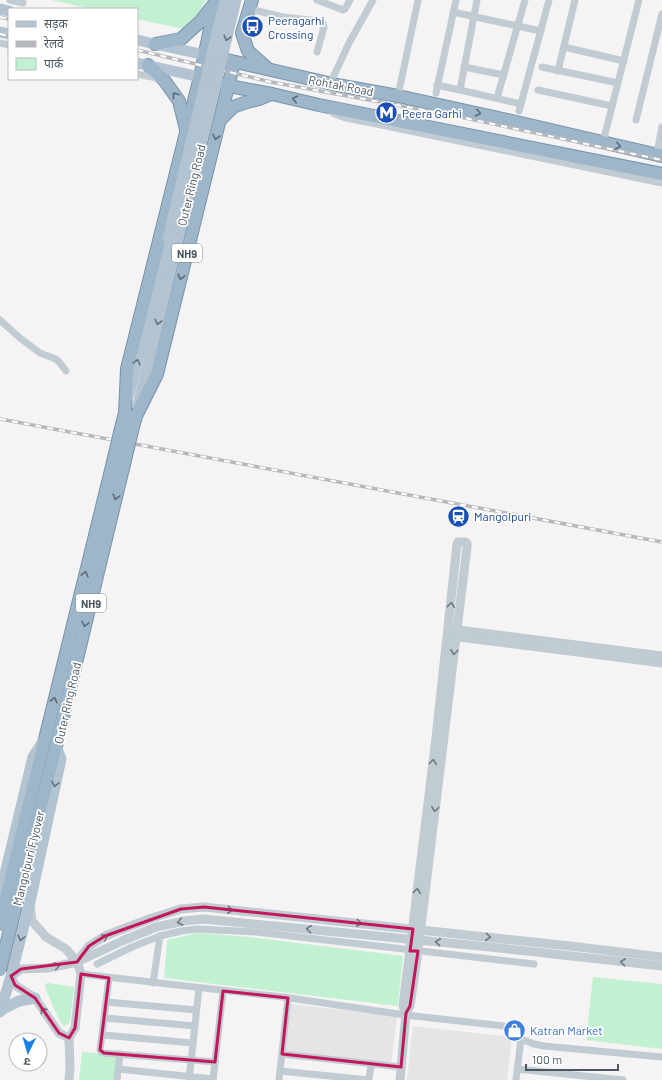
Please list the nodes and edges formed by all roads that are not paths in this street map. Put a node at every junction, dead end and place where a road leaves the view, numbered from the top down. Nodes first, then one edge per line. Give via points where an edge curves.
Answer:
1 (10, 0) edge
2 (216, 0) edge
3 (225, 0) edge
4 (236, 0) edge
5 (319, 0) edge
6 (350, 0) edge
7 (373, 0) edge
8 (418, 0) edge
9 (456, 0) edge
10 (477, 0) edge
11 (525, 0) edge
12 (549, 0) edge
13 (576, 0) edge
14 (639, 0) edge
15 (22, 4) edge
16 (251, 5) edge
17 (453, 12) junction
18 (662, 14) edge
19 (474, 17) junction
20 (518, 26) junction
21 (541, 31) junction
22 (659, 38) edge
23 (138, 40) edge
24 (155, 44) junction
25 (564, 47) junction
26 (317, 52) dead end
27 (205, 55) junction
28 (624, 60) junction
29 (234, 62) junction
30 (142, 64) edge
31 (464, 67) junction
32 (542, 67) dead end
33 (270, 71) junction
34 (558, 71) junction
35 (138, 74) edge
36 (504, 74) junction
37 (200, 77) junction
38 (164, 80) junction
39 (618, 83) junction
40 (330, 84) junction
41 (437, 85) junction
42 (229, 86) junction
43 (460, 90) junction
44 (538, 90) dead end
45 (436, 93) dead end
46 (272, 94) junction
47 (398, 96) junction
48 (497, 98) junction
49 (522, 104) junction
50 (319, 105) junction
51 (612, 106) junction
52 (519, 111) dead end
53 (220, 120) junction
54 (636, 120) dead end
55 (662, 127) edge
56 (186, 132) junction
57 (602, 142) junction
58 (183, 146) junction
59 (212, 153) junction
60 (659, 156) edge
61 (662, 174) edge
62 (662, 182) edge
63 (173, 241) junction
64 (0, 320) edge
65 (66, 371) dead end
66 (130, 414) junction
67 (119, 459) junction
68 (452, 633) junction
69 (662, 656) edge
70 (662, 663) edge
71 (45, 738) junction
72 (56, 746) junction
73 (43, 771) junction
74 (0, 895) edge
75 (30, 902) junction
76 (0, 915) edge
77 (0, 924) edge
78 (417, 930) junction
79 (160, 936) junction
80 (415, 939) junction
81 (414, 951) junction
82 (662, 957) edge
83 (76, 962) junction
84 (96, 964) dead end
85 (534, 964) dead end
86 (662, 966) edge
87 (0, 970) edge
88 (81, 974) junction
89 (6, 976) edge
90 (109, 978) junction
91 (154, 983) junction
92 (199, 988) junction
93 (223, 991) junction
94 (35, 998) junction
95 (288, 998) junction
96 (107, 1002) junction
97 (196, 1010) junction
98 (0, 1011) edge
99 (406, 1014) junction
100 (105, 1018) junction
101 (195, 1026) junction
102 (103, 1035) junction
103 (69, 1038) junction
104 (521, 1039) junction
105 (193, 1043) junction
106 (120, 1054) junction
107 (282, 1054) junction
108 (662, 1057) edge
109 (191, 1060) junction
110 (215, 1062) junction
111 (371, 1064) junction
112 (401, 1067) junction
113 (118, 1069) junction
114 (517, 1069) junction
115 (280, 1071) junction
116 (189, 1078) edge
117 (593, 1078) edge
118 (213, 1079) edge
119 (611, 1079) edge
120 (69, 1080) edge
121 (118, 1080) edge
122 (279, 1080) edge
123 (369, 1080) edge
124 (400, 1080) edge
125 (516, 1080) edge
126 (622, 1080) edge

1 - 15 street
2 - 24 highway via 200,22 181,39
2 - 27 highway, Outer Ring Road
3 - 63 main road, Outer Ring Road, bridge
4 -> 63 main road, Outer Ring Road, bridge
5 - 6 street via 342,10
7 - 40 street
8 - 47 street
9 - 17 street
10 - 19 street
11 - 20 street
12 - 21 street
13 - 25 street
14 - 28 street
16 - 26 street via 283,17 323,23
16 - 33 highway via 242,33 248,51
17 - 19 street
17 - 41 street
18 - 22 street
19 - 20 street
19 - 31 street
20 - 21 street
20 - 36 street
21 - 49 street
22 - 54 street
23 - 24 main road, Rohtak Road
24 - 27 main road, Rohtak Road
25 - 28 street
25 - 34 street
27 - 29 highway, Rohtak Road
27 - 37 highway, Outer Ring Road / NH9
28 - 39 street
29 - 33 highway, Rohtak Road
29 - 42 highway, Outer Ring Road
30 - 37 main road, Rohtak Road
30 - 38 highway
31 - 36 street
31 - 43 street
32 - 34 street
33 - 40 highway, Rohtak Road
34 - 39 street
35 - 38 street
36 - 48 street
37 - 42 highway, Rohtak Road
37 - 56 highway, Outer Ring Road / NH9
56 -> 38 highway via 179,101
39 - 51 street
40 - 47 highway, Rohtak Road
41 - 43 street
41 - 45 street
42 - 46 highway, Rohtak Road
42 - 53 highway, Outer Ring Road / NH9
43 - 48 street
44 - 51 street
50 -> 46 highway, Rohtak Road
46 - 53 highway via 233,107
47 -> 57 highway, Rohtak Road
48 - 49 street
49 - 52 street
50 - 61 highway, Rohtak Road
50 - 62 street via 346,117
51 - 57 street
53 -> 59 highway, Outer Ring Road / NH9
55 - 60 street via 658,142
56 - 58 highway, Outer Ring Road / NH9
57 -> 60 highway, Rohtak Road
58 - 59 highway
58 - 66 highway, Outer Ring Road / NH9 via 127,369
59 -> 66 highway, Outer Ring Road / NH9 via 157,374
63 - 66 main road, Outer Ring Road
64 - 65 street via 40,353 56,359
66 - 67 highway, Outer Ring Road, bridge
71 -> 67 highway, Outer Ring Road
67 -> 72 highway, Outer Ring Road / NH9
68 -> 68 street via 457,544 465,542 467,547
68 - 69 street
68 - 70 street
68 - 78 street
71 - 73 highway, Mangolpuri Flyover
71 - 74 main road via 33,756
72 - 73 highway, Mangolpuri Flyover / NH9
72 -> 75 main road, Outer Ring Road via 61,759
73 - 77 highway, Mangolpuri Flyover, bridge
73 - 87 highway, Mangolpuri Flyover / NH9, bridge
75 - 76 main road via 25,912 14,922
75 - 83 street via 32,921 46,937 66,949
75 -> 89 main road, Outer Ring Road
78 - 80 street
78 -> 82 street
83 -> 78 street via 89,946 105,936 181,909 204,907
79 - 81 street via 197,929 256,932
79 - 84 street
79 - 91 street
80 - 81 street
80 -> 83 street via 203,919 184,920 156,927
86 -> 80 street
81 - 85 street
81 - 99 street via 403,1006
83 - 88 street
89 -> 83 street via 21,970
88 - 90 street
88 - 103 street via 75,1028
89 - 94 street
89 - 98 main road, Outer Ring Road
90 - 91 street
90 - 96 street
91 - 92 street
92 - 93 street
92 - 97 street
93 - 95 street
93 - 110 street
94 - 98 main road via 19,1001
103 -> 94 street via 59,1033
95 - 99 street
95 - 107 street
96 - 97 street
96 - 100 street
97 - 101 street
99 - 104 street via 504,1026
99 - 112 street
100 - 101 street
100 - 102 street
101 - 105 street
102 - 105 street
102 - 106 street via 100,1050
103 - 120 street
104 - 108 street via 544,1046
104 - 114 street
105 - 109 street
106 - 109 street
106 - 113 street
107 - 111 street
107 - 115 street
109 - 110 street
109 - 116 street
110 - 118 street
111 - 112 street
111 - 123 street
112 - 124 street
113 - 116 street
113 - 121 street
114 - 117 street
114 - 125 street
115 - 122 street
115 - 123 street
116 - 118 street
117 - 119 street
119 - 126 street

